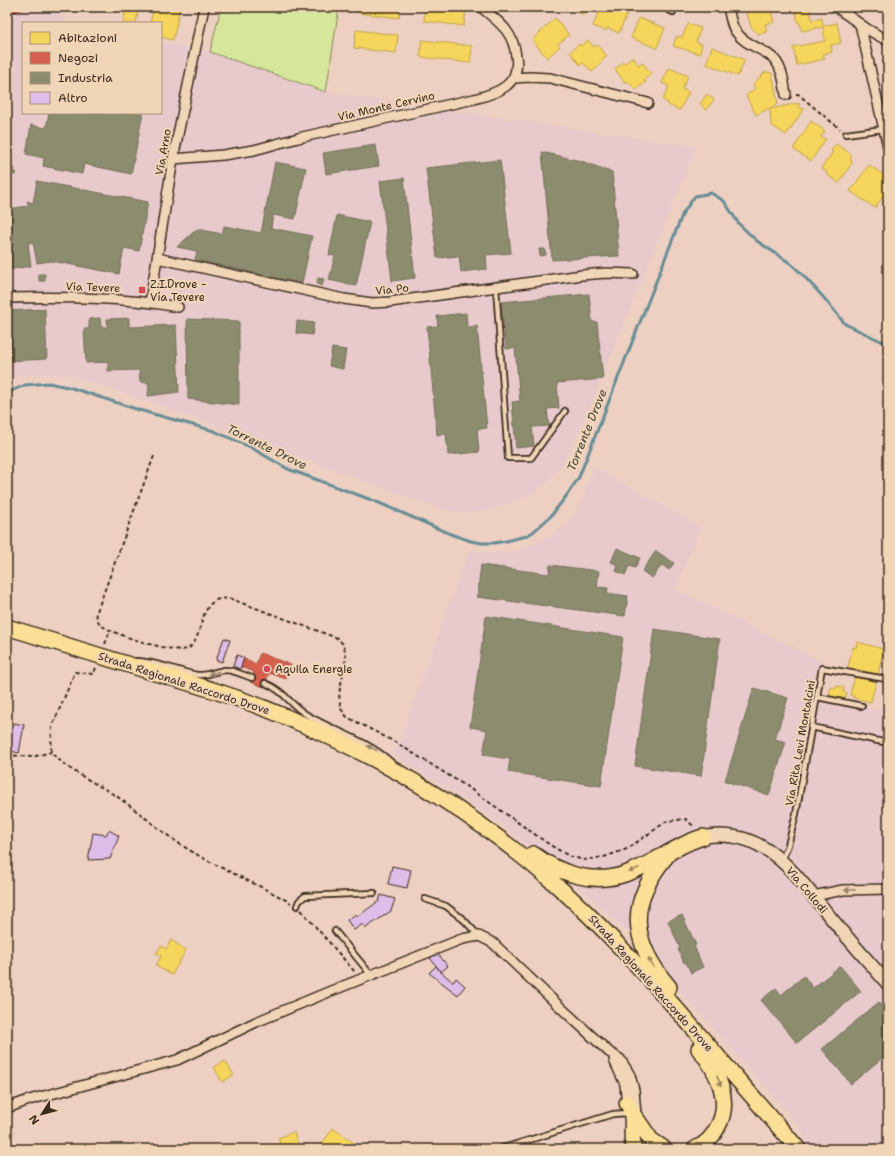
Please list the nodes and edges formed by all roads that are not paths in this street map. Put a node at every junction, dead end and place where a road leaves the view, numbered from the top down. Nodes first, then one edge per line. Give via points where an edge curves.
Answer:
1 (204, 7) edge
2 (481, 7) edge
3 (662, 7) edge
4 (728, 7) edge
5 (836, 7) edge
6 (673, 12) dead end
7 (860, 24) junction
8 (888, 41) edge
9 (514, 78) junction
10 (786, 95) road end
11 (648, 103) dead end
12 (883, 129) junction
13 (846, 134) road end
14 (888, 147) edge
15 (173, 159) junction
16 (157, 258) junction
17 (632, 274) dead end
18 (496, 287) junction
19 (7, 298) edge
20 (150, 302) junction
21 (178, 307) dead end
22 (565, 411) dead end
23 (7, 627) edge
24 (122, 663) junction
25 (252, 678) dead end
26 (886, 679) dead end
27 (265, 683) dead end
28 (817, 697) junction
29 (862, 706) dead end
30 (811, 727) junction
31 (888, 743) edge
32 (400, 774) junction
33 (441, 798) junction
34 (703, 837) joint
35 (669, 853) junction
36 (782, 860) junction
37 (888, 889) edge
38 (374, 893) dead end
39 (813, 896) junction
40 (425, 899) dead end
41 (296, 906) road end
42 (582, 908) junction
43 (336, 930) dead end
44 (479, 936) junction
45 (371, 976) junction
46 (888, 984) edge
47 (610, 1052) junction
48 (7, 1108) edge
49 (630, 1112) junction
50 (797, 1148) edge
51 (500, 1149) edge
52 (628, 1149) edge
53 (635, 1149) edge
54 (646, 1149) edge
55 (665, 1149) edge
56 (695, 1149) edge

1 - 15 street, Via Arno
2 - 9 street via 508,33 517,59
3 - 6 lane
4 - 10 street via 736,33 776,63 781,72
5 - 7 street
7 - 8 street
7 - 12 street
9 - 11 street via 550,78
9 - 15 street, Via Monte Cervino via 500,90 478,98 254,150
12 - 13 lane
12 - 14 street
15 - 16 street, Via Arno
16 - 18 street, Via Po via 363,302 390,302
16 - 20 street, Via Arno
17 - 18 street, Via Po via 592,274
18 - 22 lane via 508,458 531,458
19 - 20 street, Via Tevere via 81,298
20 - 21 street, Via Tevere
23 - 24 main road, Strada Regionale Raccordo Drove
25 -> 24 lane via 229,670 201,675 150,662 134,660
24 - 32 main road, Strada Regionale Raccordo Drove via 267,709 316,730
26 - 28 lane, Via Rita Levi Montalcini via 822,668
32 -> 27 lane via 381,754 305,714 282,692
28 - 29 lane
28 - 30 lane, Via Rita Levi Montalcini
30 - 31 lane
30 - 36 lane, Via Rita Levi Montalcini via 796,814
32 - 33 main road, Strada Regionale Raccordo Drove
35 -> 33 main road via 636,870 617,876 597,879 574,876 546,863 474,810
33 - 42 main road, Strada Regionale Raccordo Drove via 510,848
34 - 35 main road via 687,842
34 - 36 street, Via Collodi via 723,835 745,839 762,846
50 -> 35 main road via 774,1107 662,978 644,950 639,931 640,901 652,874
36 - 39 street, Via Collodi
37 -> 39 street via 850,890
38 - 41 lane via 305,896
39 - 46 street, Via Collodi
40 - 44 lane via 446,906
42 - 50 main road, Strada Regionale Raccordo Drove via 637,965
42 -> 56 main road via 605,942 688,1035 717,1076 723,1099 721,1121 711,1138
43 - 45 lane
44 - 45 street via 462,939
44 - 47 street via 493,943
45 - 48 street via 256,1022 177,1060
47 - 49 street via 623,1077
47 - 49 street via 620,1059 630,1075 635,1094
49 - 51 lane via 613,1114
49 - 52 street
49 - 53 main road via 630,1108
49 - 55 main road via 651,1140
54 - 55 main road

